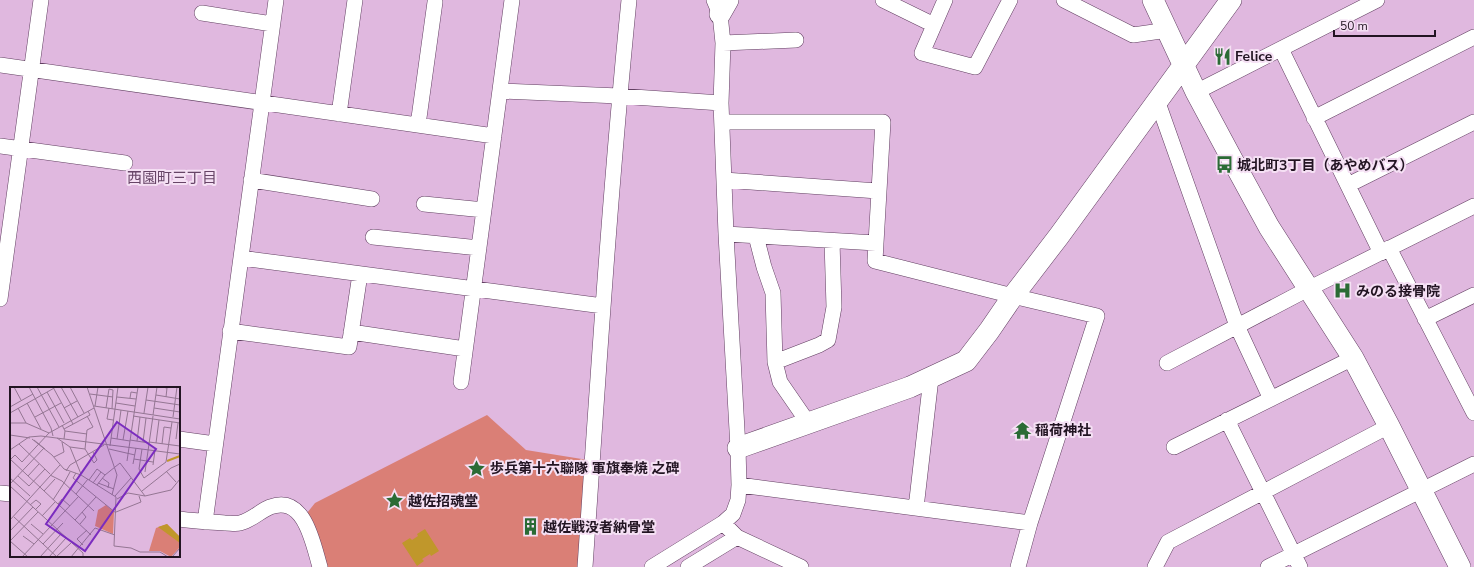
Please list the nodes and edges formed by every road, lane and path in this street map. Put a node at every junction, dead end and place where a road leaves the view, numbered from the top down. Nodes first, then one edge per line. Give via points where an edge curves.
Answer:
1 (41, 0) edge
2 (276, 0) edge
3 (355, 0) edge
4 (512, 0) edge
5 (629, 0) edge
6 (883, 0) edge
7 (945, 0) edge
8 (1010, 0) edge
9 (1064, 0) edge
10 (1153, 0) edge
11 (1231, 0) edge
12 (1377, 0) edge
13 (435, 2) dead end
14 (721, 5) edge
15 (202, 13) dead end
16 (272, 24) junction
17 (934, 25) junction
18 (1168, 30) junction
19 (1474, 37) edge
20 (796, 40) dead end
21 (723, 44) junction
22 (1281, 49) junction
23 (0, 65) edge
24 (1183, 66) junction
25 (32, 69) junction
26 (500, 91) junction
27 (1196, 92) junction
28 (619, 96) junction
29 (1158, 100) junction
30 (262, 103) junction
31 (721, 103) junction
32 (339, 114) junction
33 (1314, 118) junction
34 (722, 122) junction
35 (1474, 122) edge
36 (418, 125) junction
37 (494, 136) junction
38 (0, 146) edge
39 (20, 149) junction
40 (125, 163) dead end
41 (251, 180) junction
42 (724, 180) junction
43 (1348, 185) junction
44 (878, 191) junction
45 (372, 199) dead end
46 (424, 204) dead end
47 (1474, 206) edge
48 (484, 210) junction
49 (5, 220) edge
50 (726, 234) junction
51 (756, 236) junction
52 (373, 237) dead end
53 (832, 240) junction
54 (876, 243) junction
55 (479, 248) junction
56 (1385, 250) junction
57 (240, 258) junction
58 (360, 274) junction
59 (473, 289) junction
60 (1308, 289) junction
61 (1474, 295) edge
62 (0, 296) edge
63 (1013, 296) junction
64 (603, 306) junction
65 (1425, 319) junction
66 (1237, 326) junction
67 (230, 331) junction
68 (351, 332) junction
69 (465, 349) junction
70 (1353, 358) junction
71 (775, 362) junction
72 (1167, 363) dead end
73 (931, 378) junction
74 (461, 382) dead end
75 (1468, 386) edge
76 (1271, 399) junction
77 (1474, 413) edge
78 (1228, 420) junction
79 (809, 424) junction
80 (1389, 426) junction
81 (180, 439) edge
82 (215, 444) junction
83 (1174, 447) dead end
84 (738, 448) junction
85 (1474, 464) edge
86 (739, 484) junction
87 (1421, 491) junction
88 (1263, 492) junction
89 (0, 493) edge
90 (10, 494) edge
91 (916, 508) junction
92 (180, 518) edge
93 (204, 522) junction
94 (723, 523) junction
95 (1030, 523) junction
96 (737, 537) junction
97 (1297, 560) edge
98 (791, 565) edge
99 (1456, 566) edge
100 (320, 567) edge
101 (585, 567) edge
102 (653, 567) edge
103 (688, 567) edge
104 (1018, 567) edge
105 (1155, 567) edge
106 (1268, 567) edge

1 - 25 street
2 - 16 street
3 - 32 street
4 - 26 street
5 - 28 street
6 - 17 street
7 - 17 street
8 - 17 street via 975,67 922,53
9 - 18 street via 1133,35
10 - 18 street
11 - 24 street
12 - 22 street
13 - 36 street
14 - 21 street
15 - 16 street
16 - 30 street
18 - 24 street
19 - 33 street
20 - 21 street
21 - 31 street
22 - 27 street
22 - 33 street
23 - 25 street
24 - 27 street
24 - 29 street
25 - 30 street
25 - 39 street
26 - 28 street
26 - 37 street
27 - 60 street via 1269,227
28 - 31 street
28 - 64 street
29 - 63 street
29 - 66 street
30 - 32 street
30 - 41 street
31 - 34 street
32 - 36 street
33 - 43 street
34 - 42 street
34 - 44 street via 883,122
35 - 43 street
36 - 37 street
37 - 48 street
38 - 39 street
39 - 40 street
39 - 49 street
41 - 45 street
41 - 57 street
42 - 44 street
42 - 50 street
43 - 56 street
44 - 54 street
46 - 48 street
47 - 56 street
48 - 55 street
49 - 62 street
50 - 51 street
50 - 84 street
51 - 53 street
51 - 71 street via 774,293
52 - 55 street
53 - 54 street
53 - 71 street via 834,307 828,340 819,346
54 - 63 street via 875,261
55 - 59 street
56 - 60 street
56 - 65 street
57 - 58 street
57 - 67 street
58 - 59 street
58 - 68 street
59 - 64 street
59 - 69 street
60 - 66 street
60 - 70 street
61 - 65 street
63 - 73 street via 966,361
63 - 95 street via 1097,316
64 - 101 street
65 - 75 street
66 - 72 street
66 - 76 street
67 - 68 street via 349,347
67 - 82 street
68 - 69 street
69 - 74 street
70 - 76 street
70 - 80 street
71 - 79 street via 780,382
73 - 79 street
73 - 91 street
75 - 77 street
76 - 78 street
78 - 83 street
78 - 88 street
79 - 84 street
80 - 87 street
80 - 88 street
81 - 82 street
82 - 93 street
84 - 86 street
85 - 87 street
86 - 91 street
86 - 94 street via 736,507 733,514
87 - 97 street
87 - 99 street
88 - 97 street
88 - 105 street via 1168,542
89 - 90 street
91 - 95 street
92 - 93 street
93 - 100 street via 239,524 270,507 290,506 304,519
94 - 96 street
94 - 102 street
95 - 104 street
96 - 98 street
96 - 103 street
97 - 106 street

